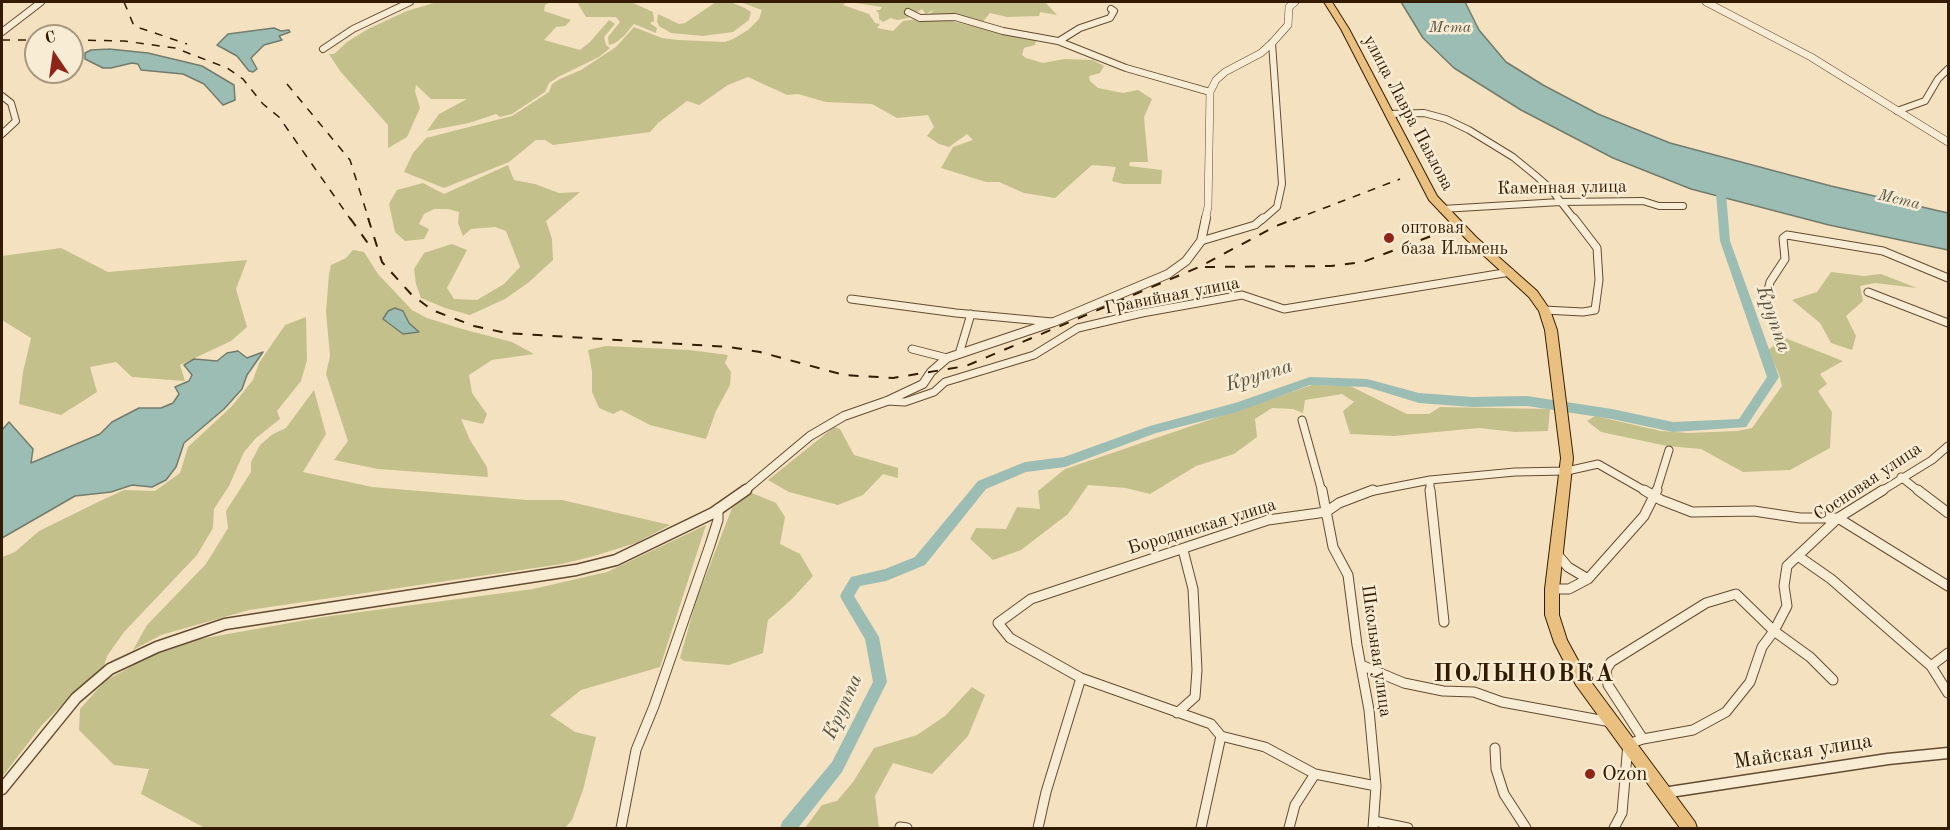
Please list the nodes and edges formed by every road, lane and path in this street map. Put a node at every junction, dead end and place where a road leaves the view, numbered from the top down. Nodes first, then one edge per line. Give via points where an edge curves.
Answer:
1 (41, 2) edge
2 (410, 2) edge
3 (1295, 2) edge
4 (1328, 2) edge
5 (1706, 2) edge
6 (1111, 9) dead end
7 (908, 12) dead end
8 (2, 32) edge
9 (1067, 40) junction
10 (1272, 43) junction
11 (323, 50) dead end
12 (1948, 69) edge
13 (1210, 92) junction
14 (2, 96) edge
15 (1897, 111) junction
16 (1389, 114) junction
17 (2, 134) edge
18 (1948, 142) edge
19 (1560, 202) junction
20 (1683, 206) dead end
21 (1442, 209) junction
22 (1201, 241) junction
23 (1510, 272) junction
24 (1948, 278) edge
25 (1868, 292) dead end
26 (851, 299) dead end
27 (1766, 299) dead end
28 (1544, 310) junction
29 (971, 314) junction
30 (1054, 322) junction
31 (1948, 323) edge
32 (912, 349) dead end
33 (959, 354) junction
34 (947, 358) junction
35 (887, 401) junction
36 (1302, 420) dead end
37 (1948, 446) edge
38 (1669, 450) dead end
39 (1567, 471) junction
40 (1901, 477) junction
41 (1430, 480) junction
42 (1655, 496) junction
43 (718, 509) junction
44 (1326, 512) junction
45 (1948, 513) edge
46 (1838, 519) junction
47 (1183, 550) junction
48 (1556, 552) junction
49 (1798, 556) junction
50 (1588, 579) junction
51 (1948, 586) edge
52 (1552, 589) junction
53 (1444, 622) dead end
54 (1774, 631) junction
55 (1948, 653) edge
56 (1361, 665) junction
57 (1931, 666) junction
58 (1081, 678) junction
59 (1833, 680) dead end
60 (1948, 693) edge
61 (1178, 713) junction
62 (1612, 722) junction
63 (1221, 736) junction
64 (1643, 739) junction
65 (1628, 744) junction
66 (1495, 748) dead end
67 (1948, 753) edge
68 (1315, 774) junction
69 (1376, 786) junction
70 (2, 789) edge
71 (1663, 793) junction
72 (1374, 825) edge
73 (1686, 827) edge
74 (621, 828) edge
75 (1038, 828) edge
76 (1201, 828) edge
77 (1288, 828) edge
78 (1408, 828) edge
79 (1526, 828) edge
80 (1614, 828) edge

1 - 8 street
2 - 11 street via 353,29
3 - 10 street via 1289,7 1288,25
4 - 16 main road, улица Лавра Павлова
5 - 15 street via 1811,57
6 - 9 street via 1114,11 1110,18 1080,28
7 - 9 street via 920,18 955,16 1004,31
9 - 13 street via 1126,68
10 - 13 street via 1225,72
10 - 22 street via 1282,184 1277,207 1255,225
12 - 15 street via 1925,100
13 - 22 street via 1208,207
14 - 17 street via 11,103 16,121
15 - 18 street
16 - 19 street via 1424,113 1459,124 1512,158 1550,188
16 - 21 main road, улица Лавра Павлова via 1419,175
19 - 20 street, Каменная улица via 1643,201
19 - 21 street, Каменная улица
19 - 28 street via 1597,248 1599,280 1595,310
21 - 23 main road, улица Лавра Павлова
22 - 30 street via 1186,261 1168,274
23 - 28 main road, улица Лавра Павлова
23 - 35 street, Гравийная улица via 1284,309 1242,295 1142,314 1078,328 1034,355 945,382 934,392 905,402
24 - 27 street via 1883,252 1787,235 1785,259 1770,282
25 - 31 street
26 - 29 street
28 - 39 main road via 1551,330
29 - 30 street
29 - 33 street
30 - 33 street
32 - 34 street
33 - 34 street
34 - 35 street via 923,384
35 - 43 street via 844,416 810,436
36 - 44 street, Школьная улица
37 - 40 street, Сосновая улица
38 - 42 street
39 - 41 street, Бородинская улица
39 - 42 street, Бородинская улица via 1598,464
39 - 48 main road
40 - 45 street
40 - 46 street, Сосновая улица
41 - 44 street, Бородинская улица via 1377,489
41 - 53 street
42 - 46 street, Бородинская улица via 1692,512 1754,511
42 - 50 street via 1637,524
43 - 70 street via 651,545 616,560 576,570 225,624 157,647 110,669 76,698
43 - 74 street via 710,545 636,750
44 - 47 street, Бородинская улица via 1268,520
44 - 56 street, Школьная улица via 1333,547 1348,575
46 - 49 street, Сосновая улица
46 - 51 street
47 - 58 street, Бородинская улица via 1031,599 998,623 1010,638
47 - 61 street via 1193,589 1197,669 1195,697
48 - 50 street via 1568,567
48 - 52 main road
49 - 54 street, Сосновая улица via 1787,566 1786,606
49 - 57 street via 1831,579
50 - 52 street via 1569,589
52 - 62 main road via 1552,615 1561,642 1581,680
54 - 59 street
54 - 64 street, Сосновая улица via 1762,647 1750,682 1726,712 1693,730
54 - 64 street via 1736,594 1706,603 1611,662 1606,670 1608,685
55 - 57 street
56 - 62 street via 1404,683 1474,692 1502,702
56 - 69 street, Школьная улица
57 - 60 street
58 - 61 street
58 - 75 street
61 - 63 street via 1211,724
62 - 65 main road
63 - 68 street via 1265,747
63 - 76 street
64 - 65 street
65 - 71 main road
65 - 80 street via 1622,813
66 - 79 street via 1496,769 1504,794
67 - 71 street, Майская улица
68 - 69 street
68 - 77 street via 1295,805
69 - 72 street, Школьная улица
71 - 73 main road
72 - 78 street

